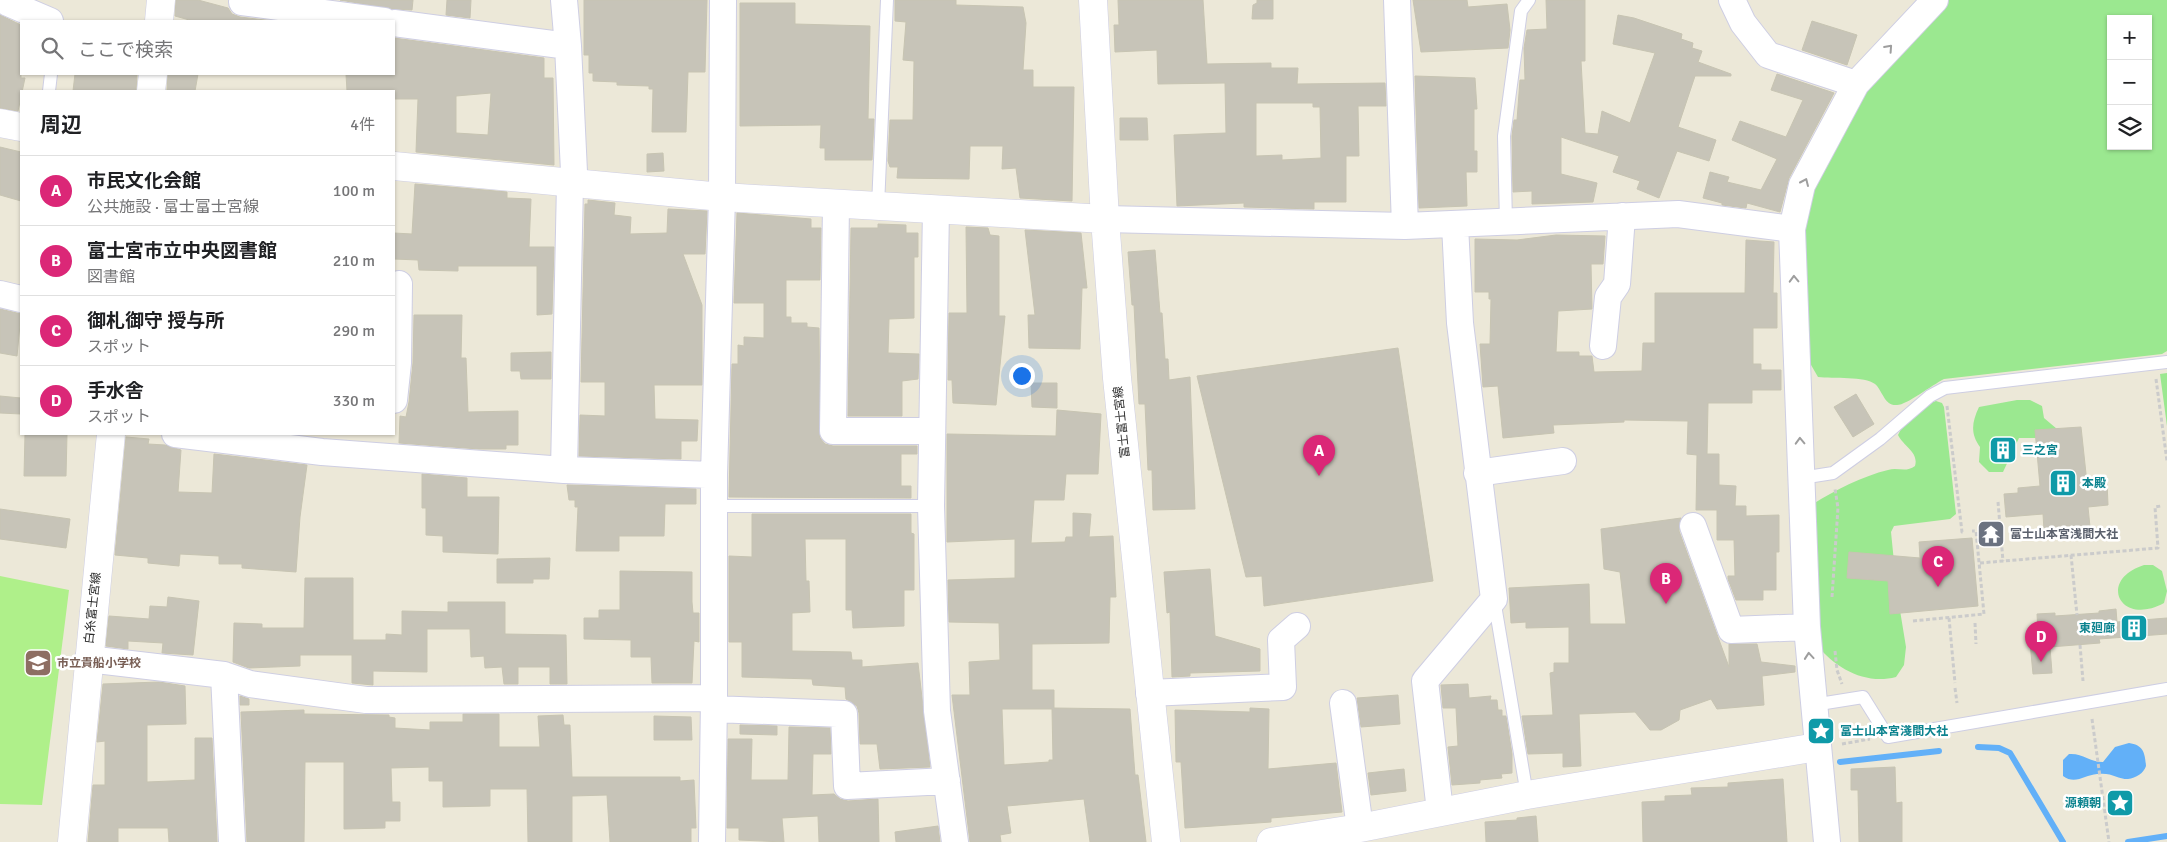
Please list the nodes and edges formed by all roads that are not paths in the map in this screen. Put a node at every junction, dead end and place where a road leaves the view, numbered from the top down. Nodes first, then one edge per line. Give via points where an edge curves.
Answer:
1 (9, 0) edge
2 (161, 0) edge
3 (564, 0) edge
4 (723, 0) edge
5 (887, 0) edge
6 (1093, 0) edge
7 (1397, 0) edge
8 (1529, 0) edge
9 (1732, 0) edge
10 (1935, 0) edge
11 (242, 2) dead end
12 (48, 20) edge
13 (159, 20) edge
14 (377, 20) edge
15 (395, 23) edge
16 (568, 46) junction
17 (51, 75) edge
18 (153, 75) edge
19 (1856, 84) junction
20 (49, 90) edge
21 (151, 90) edge
22 (0, 123) edge
23 (20, 127) edge
24 (395, 166) edge
25 (570, 183) junction
26 (722, 197) junction
27 (836, 204) junction
28 (878, 206) junction
29 (936, 209) junction
30 (1622, 216) junction
31 (1105, 219) junction
32 (1506, 223) junction
33 (1455, 225) junction
34 (1405, 226) junction
35 (1792, 229) junction
36 (399, 284) dead end
37 (0, 294) edge
38 (20, 299) edge
39 (1603, 346) dead end
40 (2167, 362) edge
41 (395, 391) edge
42 (932, 431) junction
43 (111, 435) edge
44 (195, 435) edge
45 (215, 436) edge
46 (322, 443) edge
47 (388, 445) edge
48 (1563, 461) dead end
49 (564, 470) junction
50 (1477, 473) junction
51 (714, 475) junction
52 (1801, 478) junction
53 (713, 506) junction
54 (931, 506) junction
55 (1693, 526) dead end
56 (1494, 599) junction
57 (1297, 626) dead end
58 (1807, 626) junction
59 (88, 659) junction
60 (224, 674) junction
61 (2167, 689) edge
62 (1149, 693) junction
63 (1343, 703) dead end
64 (714, 704) junction
65 (1813, 705) junction
66 (1829, 746) junction
67 (947, 781) junction
68 (1526, 795) junction
69 (1440, 811) junction
70 (1360, 828) junction
71 (72, 842) edge
72 (232, 842) edge
73 (712, 842) edge
74 (955, 842) edge
75 (1166, 842) edge
76 (1272, 842) edge
77 (1827, 842) edge

1 - 12 street via 8,3
2 - 13 street
3 - 16 street
4 - 26 street
5 - 28 lane
6 - 31 street, 富士富士宮線
7 - 34 street
8 - 32 lane via 1521,12 1504,136
9 - 19 street via 1743,23 1768,55
19 -> 10 street
11 - 14 street
15 - 16 street
16 - 25 street via 574,172
17 - 20 lane
18 - 21 street
35 -> 19 street via 1802,185
22 - 23 street
24 - 25 street
25 - 26 street
25 - 49 street
26 - 27 street
26 - 51 street
27 - 28 street
27 - 42 street via 833,431
28 - 29 street
29 - 31 street
29 - 42 street
30 - 32 street
30 - 35 street via 1678,214
30 - 39 street via 1617,284 1608,297
31 - 34 street
31 - 62 street, 富士富士宮線 via 1117,378
32 - 33 street
33 - 34 street
33 - 50 street via 1460,323
52 -> 35 street
36 - 41 street
37 - 38 street
40 - 52 lane via 1945,388 1930,396 1880,439 1832,474
42 - 54 street
43 - 59 street, 白糸富士宮線
44 - 45 street
45 - 46 street
46 - 47 street
47 - 49 street
48 - 50 street
49 - 51 street
50 - 56 street
51 - 53 street
52 - 58 street
53 - 54 lane
53 - 64 street
54 - 67 street via 937,711
55 - 58 street via 1730,630
56 - 68 lane
56 - 69 street via 1425,681
57 - 62 street via 1282,640 1283,687
65 -> 58 street
59 - 60 street
59 - 71 street, 白糸富士宮線
60 - 64 street via 250,684 366,700
60 - 72 street
61 - 65 lane via 1888,737 1862,696
62 - 75 street, 富士富士宮線
63 - 70 street
64 - 67 street via 844,714 847,786
64 - 73 street
65 - 66 street
66 - 68 street
66 - 77 street
67 - 74 street
68 - 69 street
69 - 70 street
70 - 76 street

